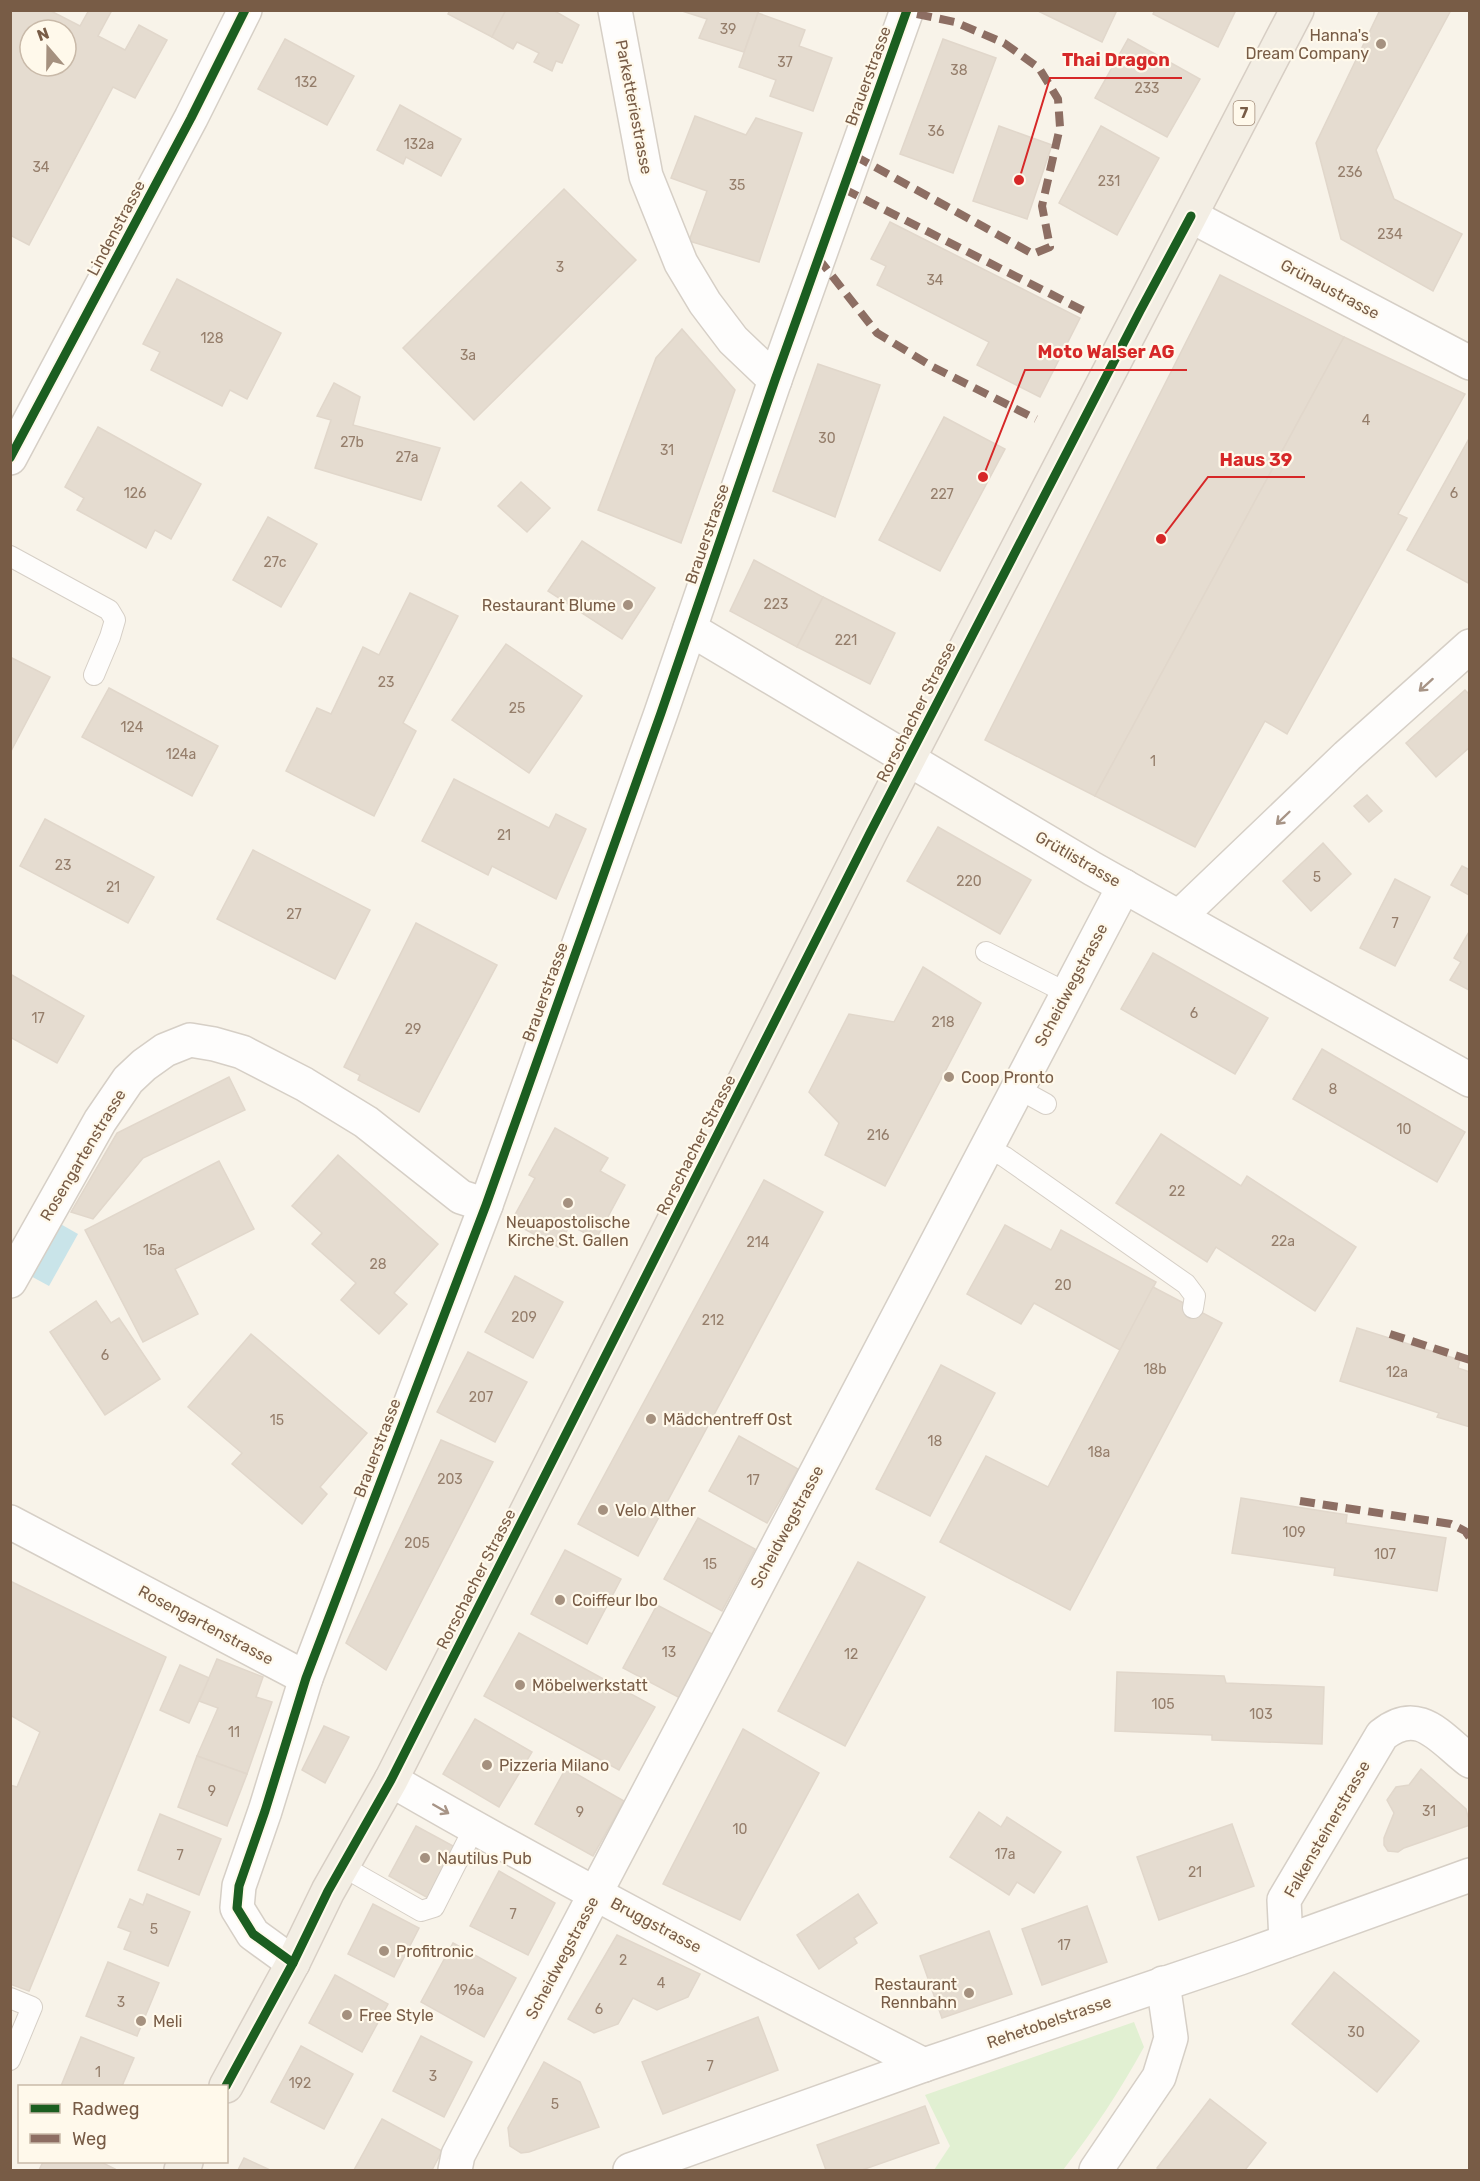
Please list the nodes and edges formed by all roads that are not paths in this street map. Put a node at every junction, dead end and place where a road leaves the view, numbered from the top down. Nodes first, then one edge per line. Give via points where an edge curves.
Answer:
1 (245, 10) edge
2 (615, 10) edge
3 (907, 10) edge
4 (1296, 10) edge
5 (1191, 216) junction
6 (1470, 363) edge
7 (775, 380) junction
8 (10, 458) edge
9 (10, 556) edge
10 (690, 629) junction
11 (1470, 646) edge
12 (94, 675) dead end
13 (909, 761) junction
14 (1124, 886) junction
15 (1180, 916) junction
16 (986, 952) dead end
17 (1067, 993) junction
18 (1470, 1080) edge
19 (1017, 1088) junction
20 (1046, 1104) dead end
21 (986, 1147) junction
22 (486, 1205) junction
23 (10, 1281) edge
24 (1193, 1308) dead end
25 (11, 1524) edge
26 (306, 1678) junction
27 (1470, 1761) edge
28 (391, 1780) junction
29 (474, 1828) junction
30 (342, 1866) junction
31 (1470, 1875) edge
32 (595, 1894) junction
33 (1286, 1941) junction
34 (293, 1963) junction
35 (1163, 1983) junction
36 (10, 1998) edge
37 (10, 2060) edge
38 (924, 2065) junction
39 (227, 2085) edge
40 (455, 2170) edge
41 (630, 2170) edge
42 (1096, 2170) edge

1 - 8 street, Lindenstrasse
2 - 7 street, Parketteriestrasse via 646,176 681,263 733,340
3 - 7 street, Brauerstrasse
4 - 5 main road, Rorschacher Strasse / 7
5 - 6 street, Grünaustrasse
5 - 13 main road, Rorschacher Strasse / 7
7 - 10 street, Brauerstrasse
9 - 12 lane via 109,610 115,620
10 - 13 street, Grütlistrasse
10 - 22 street, Brauerstrasse
11 -> 15 street via 1347,756
13 - 14 street, Grütlistrasse
13 - 28 main road, Rorschacher Strasse / 7
14 - 15 street, Grütlistrasse
14 - 17 street, Scheidwegstrasse
15 - 18 street, Grütlistrasse
16 - 17 lane
17 - 19 street, Scheidwegstrasse
19 - 20 lane
19 - 21 street, Scheidwegstrasse
21 - 24 lane via 1186,1284 1195,1296
21 - 32 street, Scheidwegstrasse
22 - 23 street, Rosengartenstrasse via 461,1197 366,1122 304,1084 242,1052 190,1040 165,1050 128,1080 100,1121
22 - 26 street, Brauerstrasse
25 - 26 street, Rosengartenstrasse
26 - 34 street, Brauerstrasse via 239,1886 237,1908 253,1934
27 - 33 street, Falkensteinerstrasse via 1425,1725 1408,1722 1382,1735 1284,1900
28 -> 29 street, Bruggstrasse
28 - 30 main road, Rorschacher Strasse / 7
29 - 30 lane via 434,1907 421,1911
29 - 32 street, Bruggstrasse
30 - 34 main road, Rorschacher Strasse / 7
31 - 33 street, Rehetobelstrasse
32 - 38 street, Bruggstrasse
32 - 40 street, Scheidwegstrasse via 458,2155
33 - 35 street, Rehetobelstrasse
34 - 39 main road, Rorschacher Strasse / 7
35 - 38 street, Rehetobelstrasse
35 - 42 street via 1171,2038 1159,2077
36 - 37 lane via 32,2007
38 - 41 street, Rehetobelstrasse

